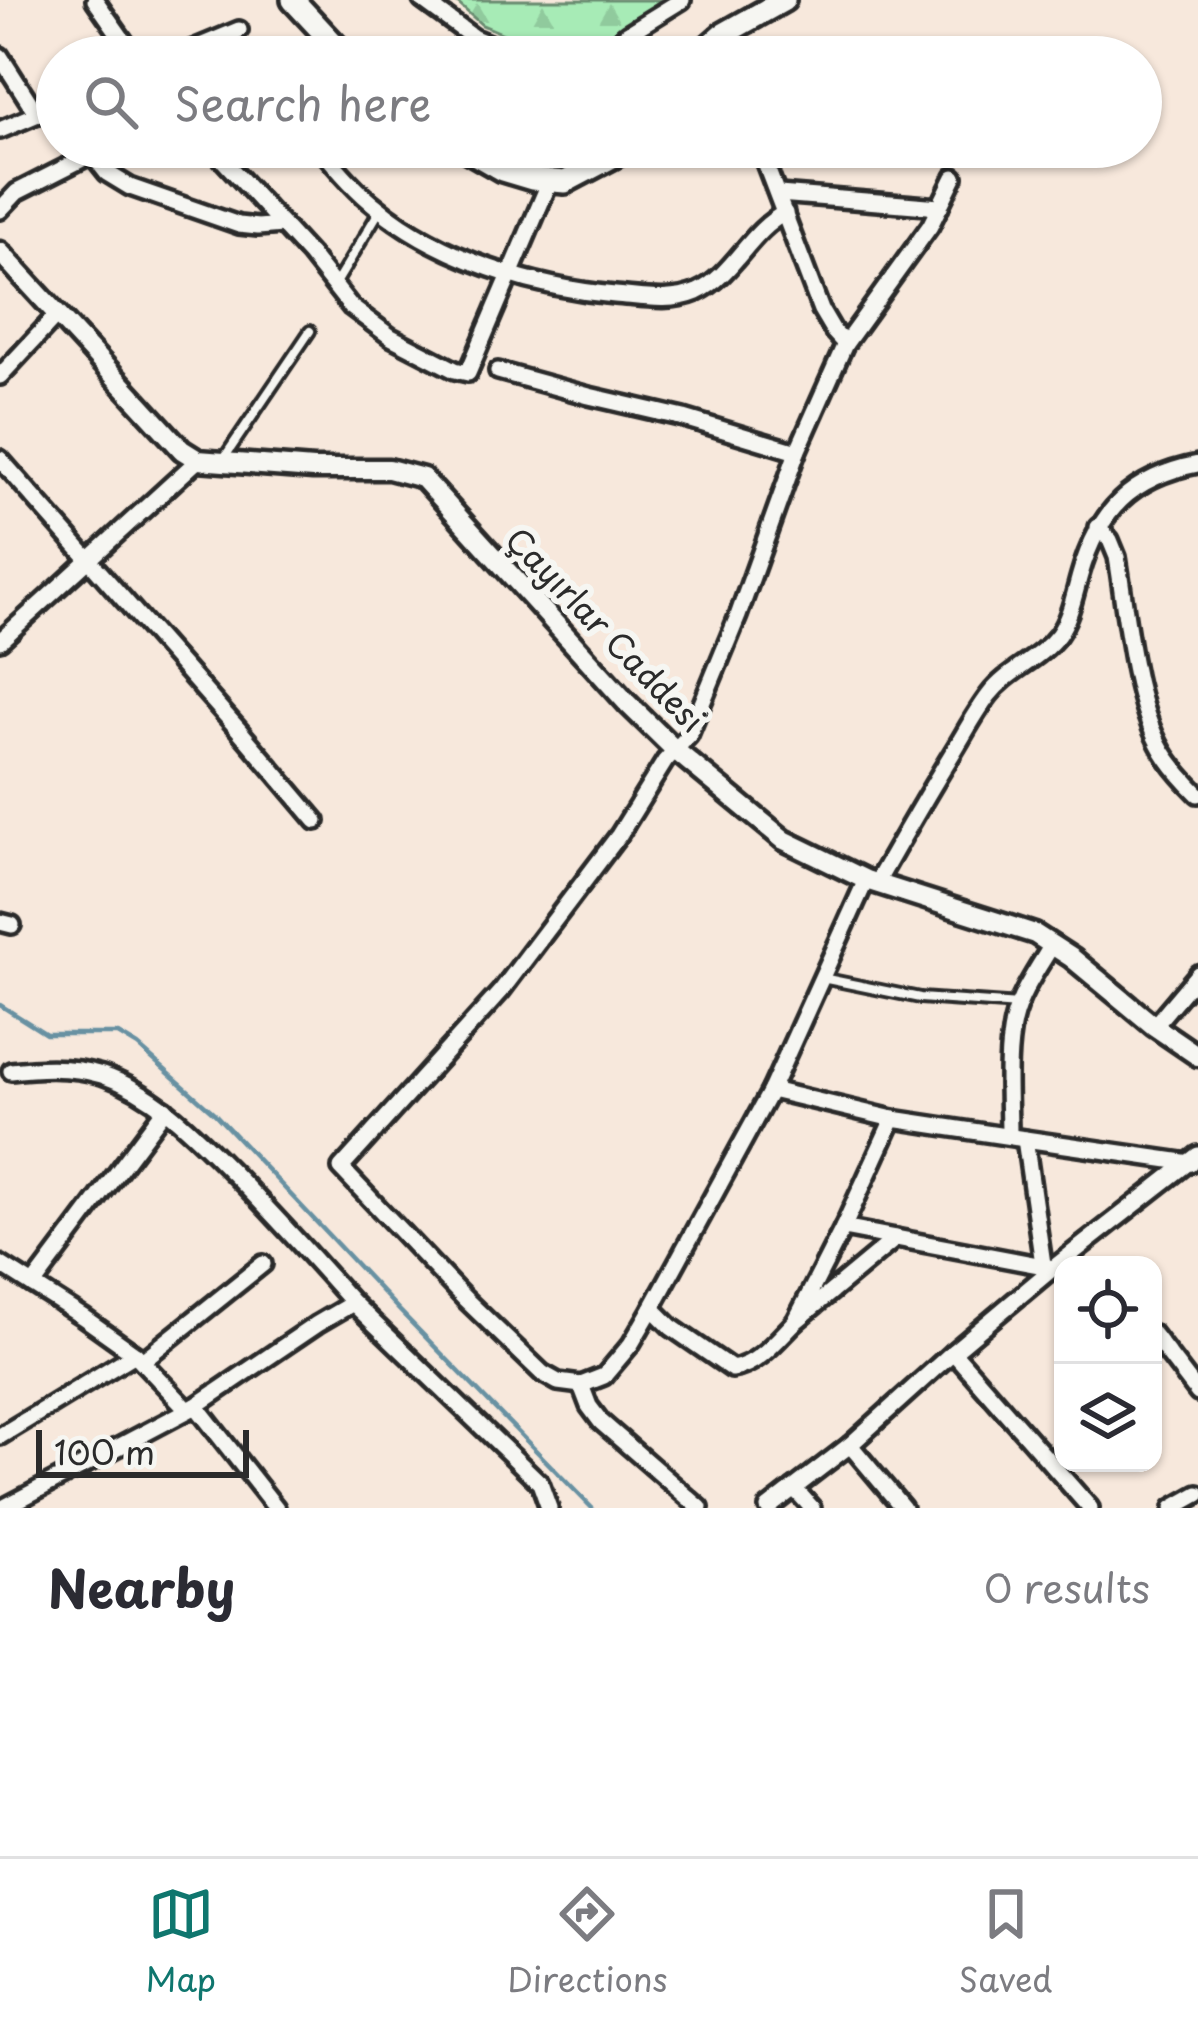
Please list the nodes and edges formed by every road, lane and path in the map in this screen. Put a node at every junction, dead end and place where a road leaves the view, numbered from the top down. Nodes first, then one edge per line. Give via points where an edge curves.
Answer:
1 (95, 0) edge
2 (293, 0) edge
3 (422, 0) edge
4 (682, 0) edge
5 (784, 0) edge
6 (239, 30) dead end
7 (120, 36) edge
8 (225, 36) edge
9 (327, 36) edge
10 (471, 36) edge
11 (625, 36) edge
12 (721, 36) edge
13 (0, 56) edge
14 (36, 112) edge
15 (36, 114) edge
16 (0, 130) edge
17 (64, 168) edge
18 (105, 168) edge
19 (231, 168) edge
20 (336, 168) edge
21 (499, 168) edge
22 (591, 168) edge
23 (767, 168) edge
24 (954, 177) dead end
25 (550, 181) junction
26 (778, 194) junction
27 (940, 207) junction
28 (0, 210) edge
29 (380, 210) junction
30 (785, 213) junction
31 (282, 225) junction
32 (0, 253) edge
33 (510, 274) junction
34 (334, 286) junction
35 (57, 315) junction
36 (310, 331) dead end
37 (845, 344) junction
38 (498, 371) dead end
39 (0, 376) edge
40 (797, 452) junction
41 (0, 459) edge
42 (198, 460) junction
43 (221, 463) junction
44 (1198, 464) edge
45 (1098, 527) junction
46 (89, 560) junction
47 (0, 641) edge
48 (676, 750) junction
49 (1198, 794) edge
50 (316, 821) dead end
51 (871, 882) junction
52 (1052, 945) junction
53 (1198, 974) edge
54 (820, 978) junction
55 (1019, 1005) junction
56 (1154, 1026) junction
57 (1198, 1056) edge
58 (11, 1071) dead end
59 (771, 1090) junction
60 (165, 1109) junction
61 (893, 1119) junction
62 (1017, 1137) junction
63 (1193, 1165) edge
64 (843, 1228) junction
65 (896, 1238) junction
66 (0, 1264) edge
67 (263, 1264) dead end
68 (1053, 1269) edge
69 (33, 1285) junction
70 (352, 1303) junction
71 (652, 1308) junction
72 (795, 1322) junction
73 (1162, 1346) edge
74 (953, 1352) junction
75 (138, 1357) junction
76 (581, 1385) junction
77 (1198, 1393) edge
78 (192, 1408) junction
79 (0, 1436) edge
80 (850, 1444) junction
81 (794, 1488) junction
82 (1198, 1494) edge
83 (272, 1507) edge
84 (3, 1508) edge
85 (549, 1508) edge
86 (700, 1508) edge
87 (768, 1508) edge
88 (812, 1508) edge
89 (903, 1508) edge
90 (1090, 1508) edge
91 (1173, 1508) edge

1 - 7 street
2 - 9 main road
3 - 10 street
4 - 11 street
5 - 12 main road
6 - 8 street
13 - 14 street
15 - 16 street
17 - 28 street
18 - 31 street via 130,187 239,225
19 - 31 street
20 - 29 street
21 - 25 main road
22 - 25 main road
23 - 26 street
24 - 27 street
25 - 33 street
26 - 27 street
26 - 30 street
27 - 37 street
29 - 33 street via 443,248
29 - 34 lane
30 - 33 street via 711,284 683,297 588,293
30 - 37 street via 821,310
31 - 34 street
32 - 35 street
33 - 34 street via 468,373 392,337
35 - 39 street
35 - 42 street
36 - 43 lane
37 - 40 street
38 - 40 street
40 - 48 street via 738,616
41 - 46 street
42 - 43 street, Çayırlar Caddesi
42 - 46 street
43 - 48 street, Çayırlar Caddesi via 389,469 423,478
44 - 45 street via 1137,487
45 - 49 street via 1117,556 1147,716 1166,757
45 - 51 street via 1062,628 987,697
46 - 47 street
46 - 50 street
48 - 51 street, Çayırlar Caddesi via 784,840
48 - 76 street via 501,991 341,1168 521,1355 558,1382
51 - 52 street, Çayırlar Caddesi
51 - 54 street
52 - 55 street
52 - 56 street, Çayırlar Caddesi
53 - 56 street
54 - 55 lane via 920,998
54 - 59 street
55 - 62 street via 1009,1059
56 - 57 street, Çayırlar Caddesi
58 - 60 street via 82,1070
59 - 61 street
59 - 71 street
60 - 69 street
60 - 70 street
61 - 62 street
61 - 64 street
62 - 63 street
62 - 68 street
63 - 68 street
64 - 65 street
64 - 72 street
65 - 68 street
65 - 72 street
66 - 69 street
67 - 75 street
68 - 74 street
69 - 75 street
70 - 78 street
70 - 85 street via 540,1483
71 - 72 street via 732,1369
71 - 76 street via 604,1376
73 - 77 street
74 - 80 street
74 - 90 street
75 - 78 street
75 - 79 street
76 - 86 street via 601,1422
78 - 83 street
78 - 84 street
80 - 81 street
80 - 89 street
81 - 87 street
81 - 88 street
82 - 91 street

